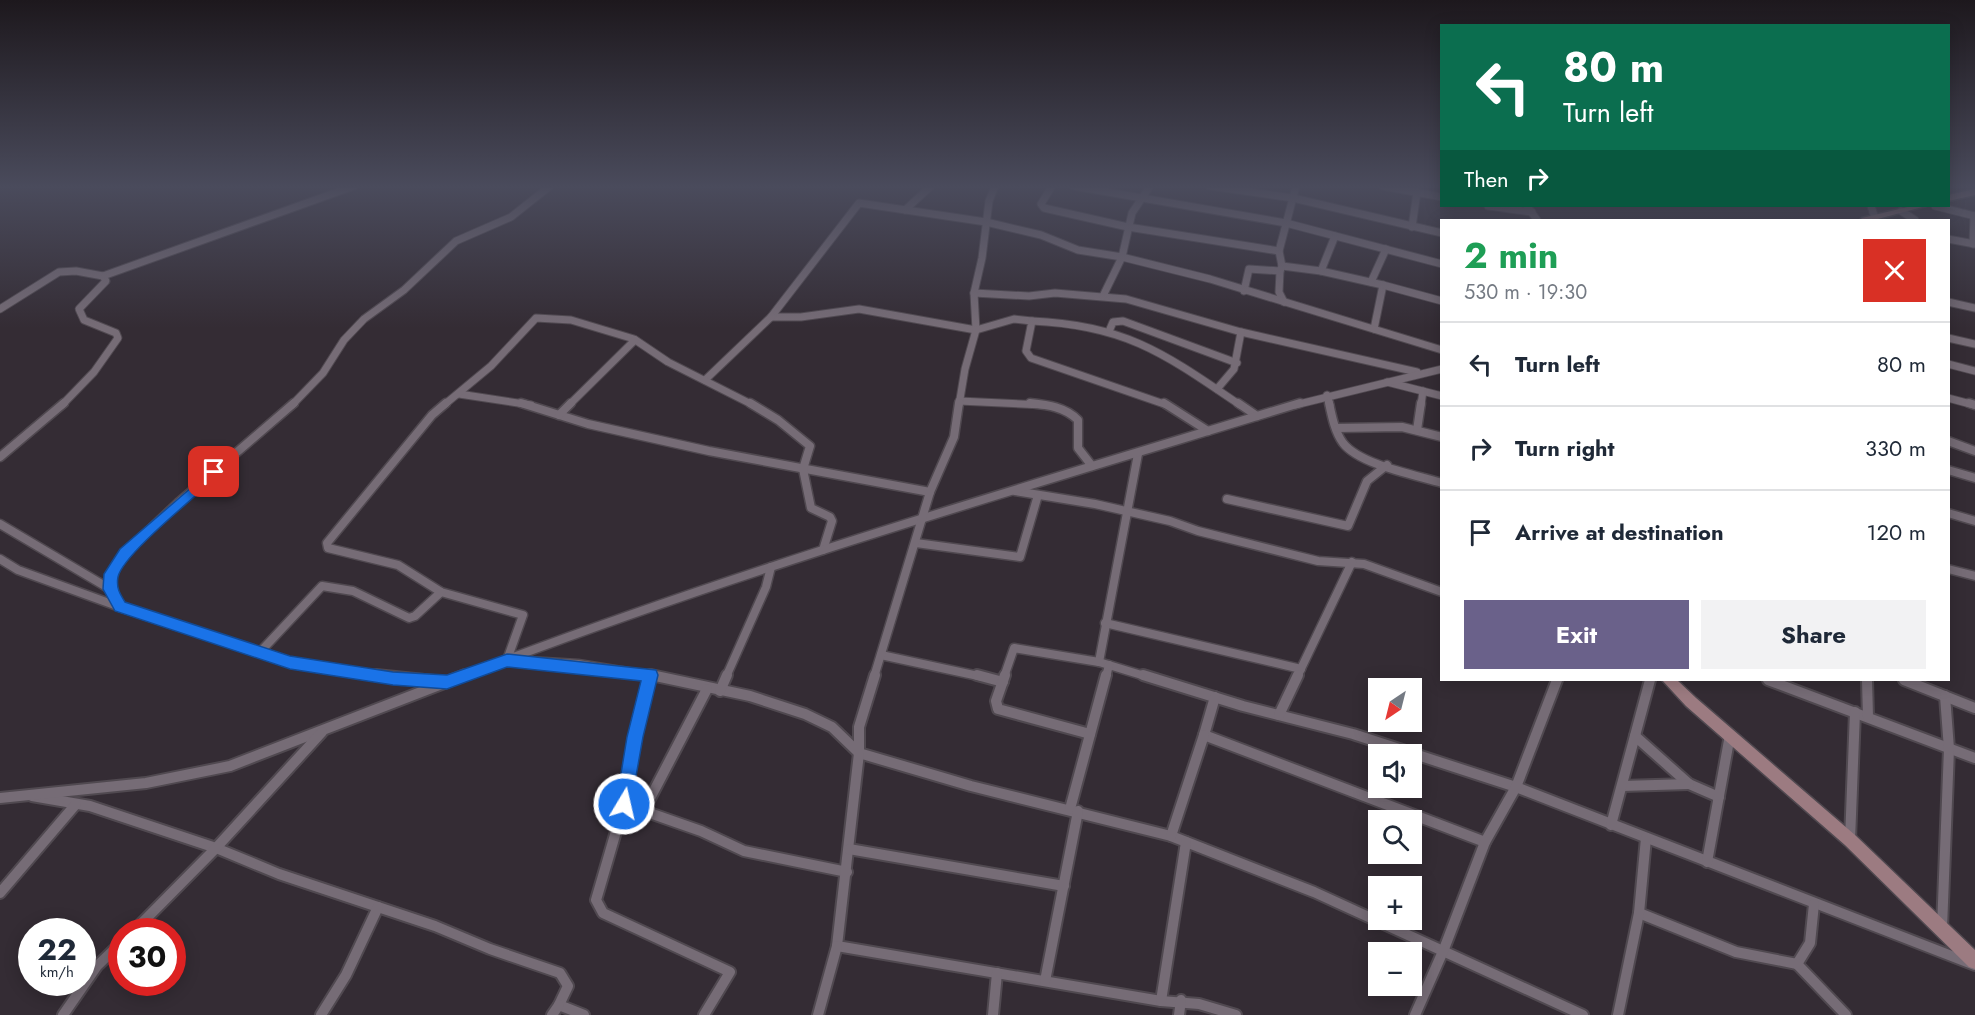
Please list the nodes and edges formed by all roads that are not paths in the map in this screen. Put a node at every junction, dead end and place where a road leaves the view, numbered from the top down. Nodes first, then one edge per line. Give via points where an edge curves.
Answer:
1 (222, 233) edge
2 (473, 233) edge
3 (836, 233) edge
4 (985, 233) edge
5 (1034, 233) edge
6 (1127, 233) edge
7 (1163, 233) edge
8 (1284, 233) edge
9 (1324, 233) edge
10 (1335, 236) junction
11 (1950, 239) edge
12 (1974, 244) edge
13 (1386, 249) junction
14 (1279, 251) junction
15 (1122, 257) junction
16 (1440, 263) edge
17 (1281, 268) junction
18 (1321, 271) junction
19 (103, 276) junction
20 (1371, 282) junction
21 (1383, 285) junction
22 (1244, 291) junction
23 (974, 293) junction
24 (1103, 296) junction
25 (1440, 300) edge
26 (1284, 302) junction
27 (1950, 302) edge
28 (1975, 308) edge
29 (0, 309) edge
30 (771, 317) junction
31 (1032, 321) junction
32 (1110, 329) junction
33 (1374, 329) junction
34 (976, 330) junction
35 (1241, 332) junction
36 (1950, 338) edge
37 (635, 340) junction
38 (1975, 344) edge
39 (1440, 349) edge
40 (1237, 363) junction
41 (1950, 365) edge
42 (1440, 369) edge
43 (1975, 371) edge
44 (1421, 373) junction
45 (705, 381) junction
46 (1384, 381) junction
47 (1217, 390) junction
48 (1423, 391) junction
49 (459, 394) junction
50 (1327, 395) junction
51 (1440, 395) edge
52 (1950, 399) edge
53 (959, 401) junction
54 (1975, 405) edge
55 (559, 415) junction
56 (1257, 416) junction
57 (1337, 428) junction
58 (1417, 430) junction
59 (1208, 431) junction
60 (1440, 436) edge
61 (1950, 442) edge
62 (1975, 451) edge
63 (1138, 454) junction
64 (0, 458) edge
65 (1387, 465) junction
66 (1092, 466) junction
67 (803, 469) junction
68 (1950, 471) edge
69 (1975, 478) edge
70 (1440, 482) edge
71 (1011, 491) junction
72 (930, 492) junction
73 (1038, 495) junction
74 (1227, 499) dead end
75 (1127, 511) junction
76 (1950, 514) edge
77 (924, 517) junction
78 (1975, 521) edge
79 (0, 524) edge
80 (916, 543) junction
81 (823, 550) junction
82 (1, 562) edge
83 (1352, 562) junction
84 (771, 567) junction
85 (1950, 570) edge
86 (1975, 576) edge
87 (110, 589) junction
88 (1440, 591) edge
89 (441, 592) junction
90 (120, 607) junction
91 (1105, 624) junction
92 (261, 651) junction
93 (881, 655) junction
94 (507, 660) junction
95 (1104, 664) junction
96 (1301, 669) junction
97 (650, 675) junction
98 (1557, 681) edge
99 (1650, 681) edge
100 (1670, 681) edge
101 (1681, 681) edge
102 (1771, 681) edge
103 (1867, 681) edge
104 (1907, 681) edge
105 (447, 682) junction
106 (1003, 682) junction
107 (707, 689) junction
108 (720, 691) junction
109 (1945, 696) junction
110 (1215, 697) junction
111 (1975, 708) edge
112 (1855, 712) junction
113 (1279, 715) junction
114 (1868, 717) junction
115 (1711, 718) junction
116 (324, 730) junction
117 (1090, 734) junction
118 (1204, 735) junction
119 (1730, 735) junction
120 (1635, 736) junction
121 (1949, 749) junction
122 (859, 753) junction
123 (1975, 758) edge
124 (1689, 784) junction
125 (1622, 786) junction
126 (1516, 787) junction
127 (20, 794) junction
128 (1719, 797) junction
129 (0, 798) edge
130 (75, 804) junction
131 (624, 804) junction
132 (644, 810) junction
133 (1074, 810) junction
134 (1611, 825) junction
135 (1171, 836) junction
136 (1646, 838) junction
137 (1850, 840) junction
138 (1186, 842) junction
139 (1485, 842) junction
140 (216, 848) junction
141 (849, 849) junction
142 (1707, 862) junction
143 (847, 872) junction
144 (1064, 886) junction
145 (0, 893) edge
146 (1814, 904) junction
147 (378, 907) junction
148 (1639, 913) junction
149 (147, 918) edge
150 (1942, 928) junction
151 (837, 946) junction
152 (1444, 949) junction
153 (108, 955) edge
154 (1975, 963) edge
155 (1797, 964) junction
156 (997, 974) junction
157 (1045, 981) junction
158 (1181, 1000) junction
159 (1161, 1002) junction
160 (556, 1010) edge
161 (63, 1015) edge
162 (321, 1015) edge
163 (584, 1015) edge
164 (704, 1015) edge
165 (818, 1015) edge
166 (993, 1015) edge
167 (1179, 1015) edge
168 (1236, 1015) edge
169 (1415, 1015) edge
170 (1583, 1015) edge
171 (1618, 1015) edge
172 (1846, 1015) edge

1 - 19 street
2 - 87 street via 456,241 404,290 364,319 298,400 125,553 111,574
3 - 30 street
4 - 23 street
5 - 15 street via 1078,250
6 - 15 street
7 - 14 street
8 - 14 street
9 - 10 street
10 - 13 street
10 - 18 street
11 - 12 street
13 - 16 street
13 - 20 street
14 - 17 street
15 - 22 street
15 - 24 street
17 - 18 street
17 - 22 street via 1249,269
17 - 26 street via 1279,292
18 - 20 street
19 - 29 street via 60,272
19 - 64 street via 106,281 80,309 84,321 117,333 105,361 75,393
20 - 21 street
21 - 25 street
21 - 33 street
22 - 26 street
23 - 24 street
23 - 34 street
24 - 35 street
26 - 33 street
27 - 28 street
30 - 34 street via 860,309
30 - 45 street
31 - 32 street via 1062,321
31 - 34 street via 1014,319
31 - 59 street via 1026,351 1031,358 1148,396
32 - 40 street via 1113,322 1123,321
32 - 47 street via 1151,347
33 - 39 street
34 - 53 street
35 - 40 street
35 - 44 street
36 - 38 street
37 - 45 street
37 - 49 street via 586,324 536,318
37 - 55 street
40 - 47 street
41 - 43 street
42 - 44 street
44 - 46 street
45 - 67 street via 763,409 795,431 810,446
46 - 48 street
46 - 50 street
47 - 56 street
48 - 51 street
48 - 58 street
49 - 55 street via 532,405
49 - 89 street via 432,415 327,543 328,548 338,552 398,566
50 - 56 street
50 - 57 street
52 - 54 street
53 - 66 street via 1038,404 1073,414 1079,422 1077,448
53 - 72 street via 954,437
55 - 67 street
56 - 59 street
57 - 58 street
57 - 65 street via 1348,448
58 - 60 street
59 - 63 street
61 - 62 street
63 - 66 street
63 - 75 street
65 - 70 street
65 - 74 street via 1367,481 1348,526
66 - 71 street
67 - 72 street
67 - 81 street via 811,508 832,521
68 - 69 street
71 - 73 street
71 - 77 street
72 - 77 street
73 - 75 street
73 - 80 street via 1020,557
75 - 83 street via 1318,561
75 - 91 street
76 - 78 street
77 - 80 street
77 - 81 street
79 - 87 street
80 - 93 street
81 - 84 street
82 - 90 street
83 - 88 street
83 - 96 street
84 - 94 street
84 - 108 street
85 - 86 street
87 - 90 street
89 - 92 street via 409,618 363,596 322,585
89 - 94 street via 523,615
90 - 92 street
91 - 95 street
91 - 96 street
92 - 105 street via 290,662
93 - 106 street
93 - 122 street via 859,727
94 - 97 street via 578,664
94 - 105 street
95 - 106 street via 1014,648
95 - 110 street
95 - 117 street
96 - 113 street
97 - 107 street
97 - 131 street
98 - 126 street
99 - 120 street
100 - 115 main road
101 - 115 main road
102 - 112 street
103 - 114 street
104 - 109 street
105 - 116 street
106 - 117 street via 996,700 998,710
107 - 108 street
107 - 132 street
108 - 122 street via 750,696 805,714 832,727
109 - 111 street
109 - 121 street
110 - 113 street
110 - 118 street
112 - 114 street
112 - 137 street
113 - 126 street via 1353,734
114 - 121 street
115 - 119 main road
116 - 127 street via 230,766 197,774 146,783
116 - 140 street
117 - 133 street
118 - 135 street
118 - 139 street
119 - 128 street
119 - 137 main road
120 - 124 street
120 - 125 street
121 - 123 street
121 - 150 street
122 - 133 street via 971,786
122 - 141 street
124 - 125 street
124 - 128 street
125 - 134 street
126 - 134 street
126 - 139 street
127 - 129 street
127 - 130 street
128 - 142 street
130 - 140 street
130 - 145 street
131 - 132 street
131 - 164 street via 596,900 603,913 730,972
132 - 143 street via 744,851
133 - 135 street
133 - 144 street
134 - 136 street
135 - 138 street
136 - 142 street
136 - 148 street
137 - 150 main road
138 - 152 street
138 - 159 street
139 - 152 street
140 - 147 street
140 - 149 street
141 - 143 street
141 - 144 street
142 - 146 street
143 - 151 street
144 - 157 street
146 - 154 street
146 - 155 street via 1814,937
147 - 160 street via 560,973 568,986
147 - 162 street via 346,975
148 - 155 street via 1714,944 1779,963
148 - 171 street
150 - 154 main road
151 - 156 street
151 - 165 street
152 - 169 street
152 - 170 street
153 - 161 street
155 - 172 street
156 - 157 street
156 - 166 street
157 - 159 street
158 - 159 street
158 - 167 street
158 - 168 street
160 - 163 street

